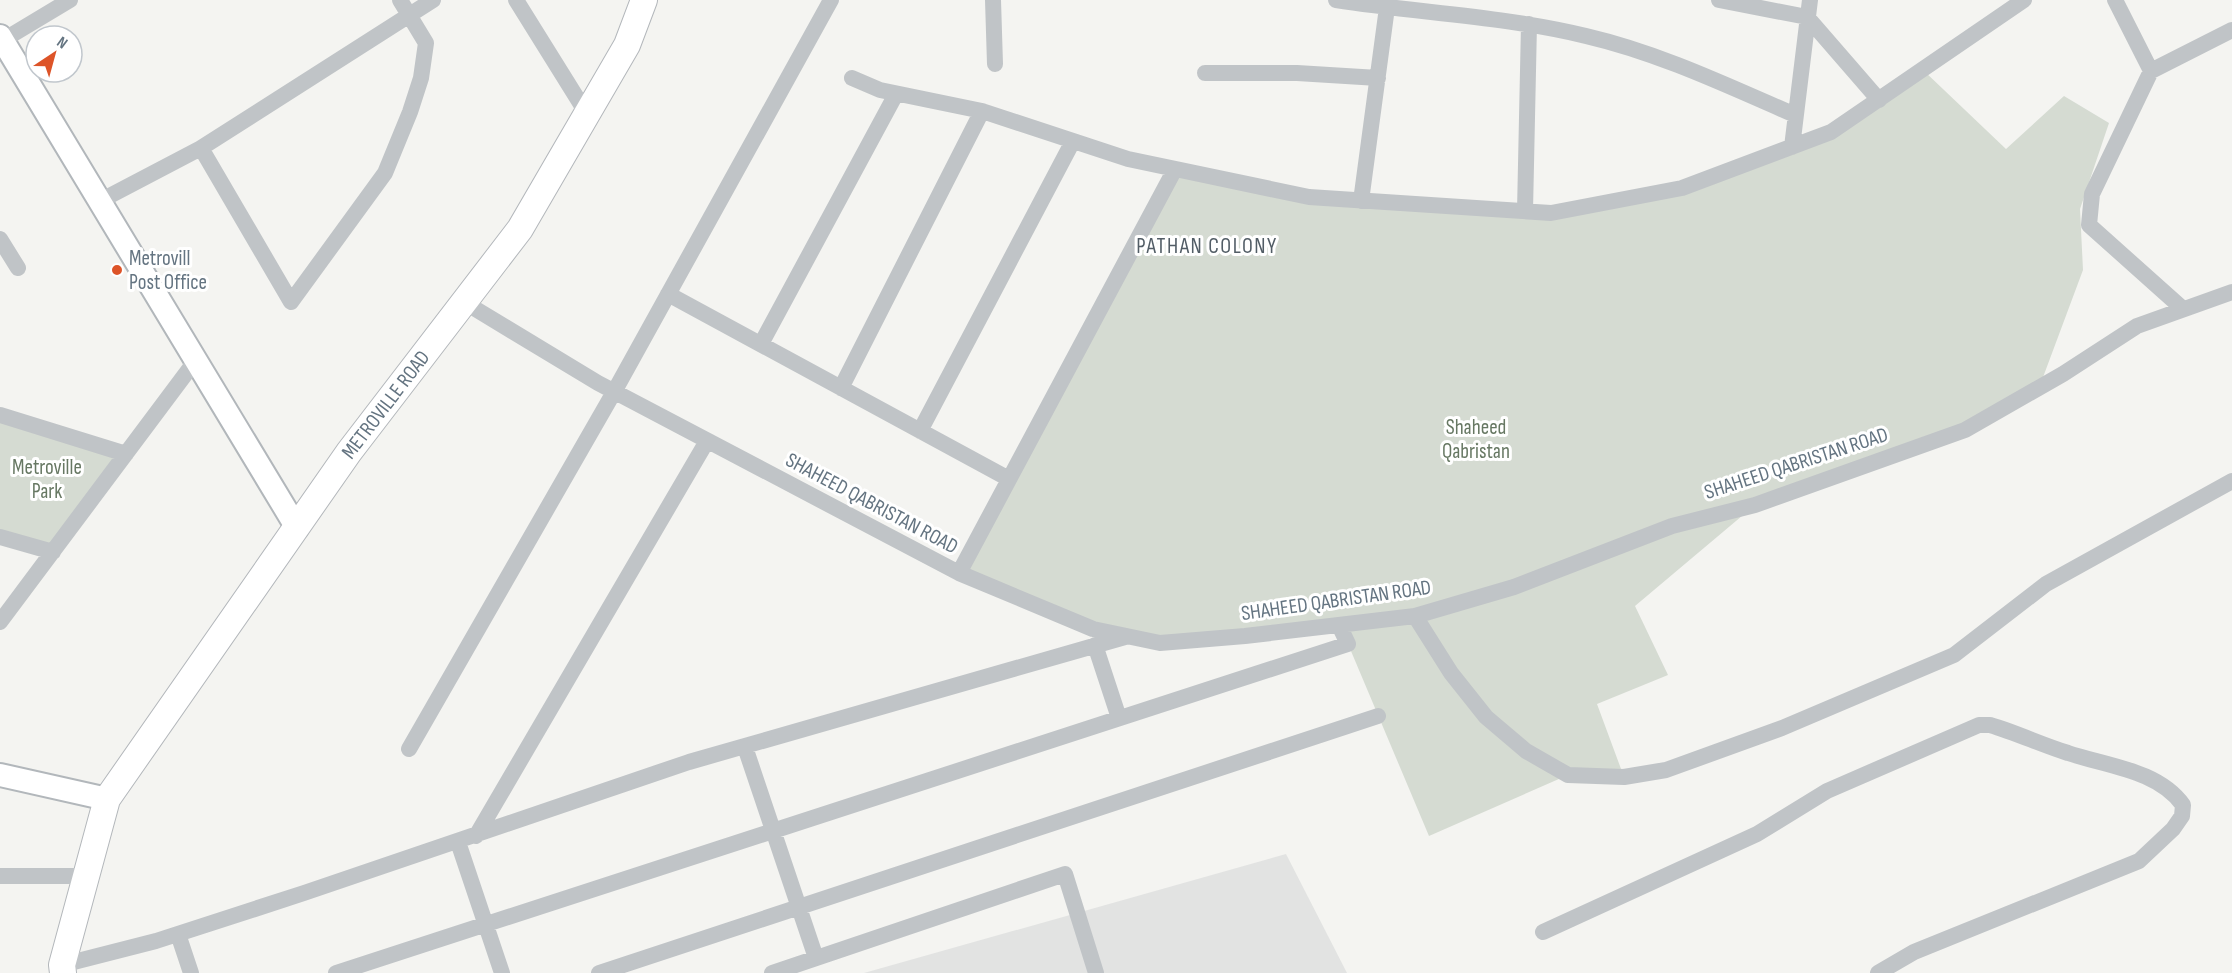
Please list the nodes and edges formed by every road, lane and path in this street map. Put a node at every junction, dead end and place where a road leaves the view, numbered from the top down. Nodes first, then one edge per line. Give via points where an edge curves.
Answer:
1 (70, 0) edge
2 (400, 0) edge
3 (433, 0) edge
4 (516, 0) edge
5 (831, 0) edge
6 (993, 0) edge
7 (1336, 0) edge
8 (1719, 0) edge
9 (2024, 0) edge
10 (2115, 0) edge
11 (639, 3) edge
12 (1388, 4) edge
13 (1809, 8) edge
14 (409, 16) junction
15 (1529, 24) junction
16 (2232, 30) edge
17 (1, 39) edge
18 (995, 64) dead end
19 (2151, 71) junction
20 (1205, 73) dead end
21 (852, 78) dead end
22 (1378, 78) junction
23 (896, 94) junction
24 (1879, 99) junction
25 (982, 111) junction
26 (587, 114) junction
27 (1795, 115) junction
28 (1073, 141) junction
29 (1792, 147) junction
30 (201, 148) junction
31 (1175, 169) junction
32 (98, 201) junction
33 (1361, 201) junction
34 (1525, 211) junction
35 (0, 239) edge
36 (18, 268) dead end
37 (2232, 292) edge
38 (668, 294) junction
39 (464, 302) junction
40 (2183, 309) junction
41 (760, 344) junction
42 (196, 360) junction
43 (841, 388) junction
44 (614, 392) junction
45 (0, 415) edge
46 (920, 430) junction
47 (707, 441) junction
48 (126, 454) junction
49 (1009, 479) junction
50 (2232, 481) edge
51 (297, 528) junction
52 (0, 537) edge
53 (53, 552) junction
54 (959, 573) junction
55 (1415, 616) junction
56 (0, 622) edge
57 (1339, 625) junction
58 (1127, 636) junction
59 (1095, 645) junction
60 (1378, 716) dead end
61 (1119, 718) junction
62 (745, 747) junction
63 (409, 749) dead end
64 (0, 775) edge
65 (107, 799) junction
66 (773, 831) junction
67 (476, 836) junction
68 (458, 842) junction
69 (0, 876) edge
70 (87, 876) junction
71 (799, 907) junction
72 (486, 925) junction
73 (1543, 932) dead end
74 (178, 934) junction
75 (816, 958) junction
76 (63, 969) edge
77 (191, 973) edge
78 (336, 973) edge
79 (502, 973) edge
80 (599, 973) edge
81 (772, 973) edge
82 (1096, 973) edge
83 (1878, 973) edge

1 - 17 street
2 - 14 street
3 - 14 street
4 - 26 street
5 - 38 street
6 - 18 street
7 - 12 street
8 - 13 street
9 - 24 street
10 - 19 street
11 - 26 main road, METROVILLE ROAD via 627,45
12 - 15 street
12 - 22 street
13 - 24 street
13 - 27 street
14 - 30 street
14 - 30 street via 426,43 421,78 385,173 291,302
15 - 27 street via 1666,59
15 - 34 street
16 - 19 street
17 - 32 street
19 - 40 street via 2092,194 2089,225
20 - 22 street
21 - 23 street
22 - 33 street
23 - 25 street
23 - 41 street
24 - 29 street via 1831,132
25 - 28 street
25 - 43 street
26 - 39 main road, METROVILLE ROAD via 520,229
27 - 29 street
28 - 31 street
28 - 46 street
29 - 34 street via 1682,188 1551,213
30 - 32 street
31 - 33 street via 1309,197
31 - 49 street
32 - 42 street
33 - 34 street
35 - 36 street
37 - 40 street, SHAHEED QABRISTAN ROAD
38 - 41 street
38 - 44 street
39 - 44 street, SHAHEED QABRISTAN ROAD
39 - 51 main road, METROVILLE ROAD
40 - 55 street, SHAHEED QABRISTAN ROAD via 2137,326 1965,430 1755,505 1672,525 1515,587
41 - 43 street
42 - 48 street
42 - 51 street
43 - 46 street
44 - 47 street, SHAHEED QABRISTAN ROAD
44 - 63 street
45 - 48 street
46 - 49 street
47 - 54 street, SHAHEED QABRISTAN ROAD
47 - 67 street
48 - 53 street
49 - 54 street
50 - 55 street via 2046,584 1954,655 1782,728 1666,770 1624,777 1568,775 1526,751 1486,717 1451,673
51 - 65 main road, METROVILLE ROAD
52 - 53 street
53 - 56 street
54 - 58 street, SHAHEED QABRISTAN ROAD via 1093,629
55 - 57 street, SHAHEED QABRISTAN ROAD
57 - 58 street, SHAHEED QABRISTAN ROAD via 1160,643
57 - 61 street via 1348,644
58 - 59 street
59 - 61 street
59 - 62 street
60 - 71 street
61 - 66 street
62 - 66 street
62 - 67 street via 689,762
64 - 65 street
65 - 70 main road
66 - 71 street
66 - 72 street
67 - 68 street
68 - 72 street
68 - 74 street
69 - 70 street
70 - 76 main road
71 - 75 street
71 - 80 street
72 - 78 street
72 - 79 street
73 - 83 street via 1756,834 1827,791 1979,725 1990,725 2150,777 2176,795 2183,805 2182,816 2173,829 2139,861 1914,952
74 - 76 street
74 - 77 street
75 - 81 street
75 - 82 street via 1065,874

